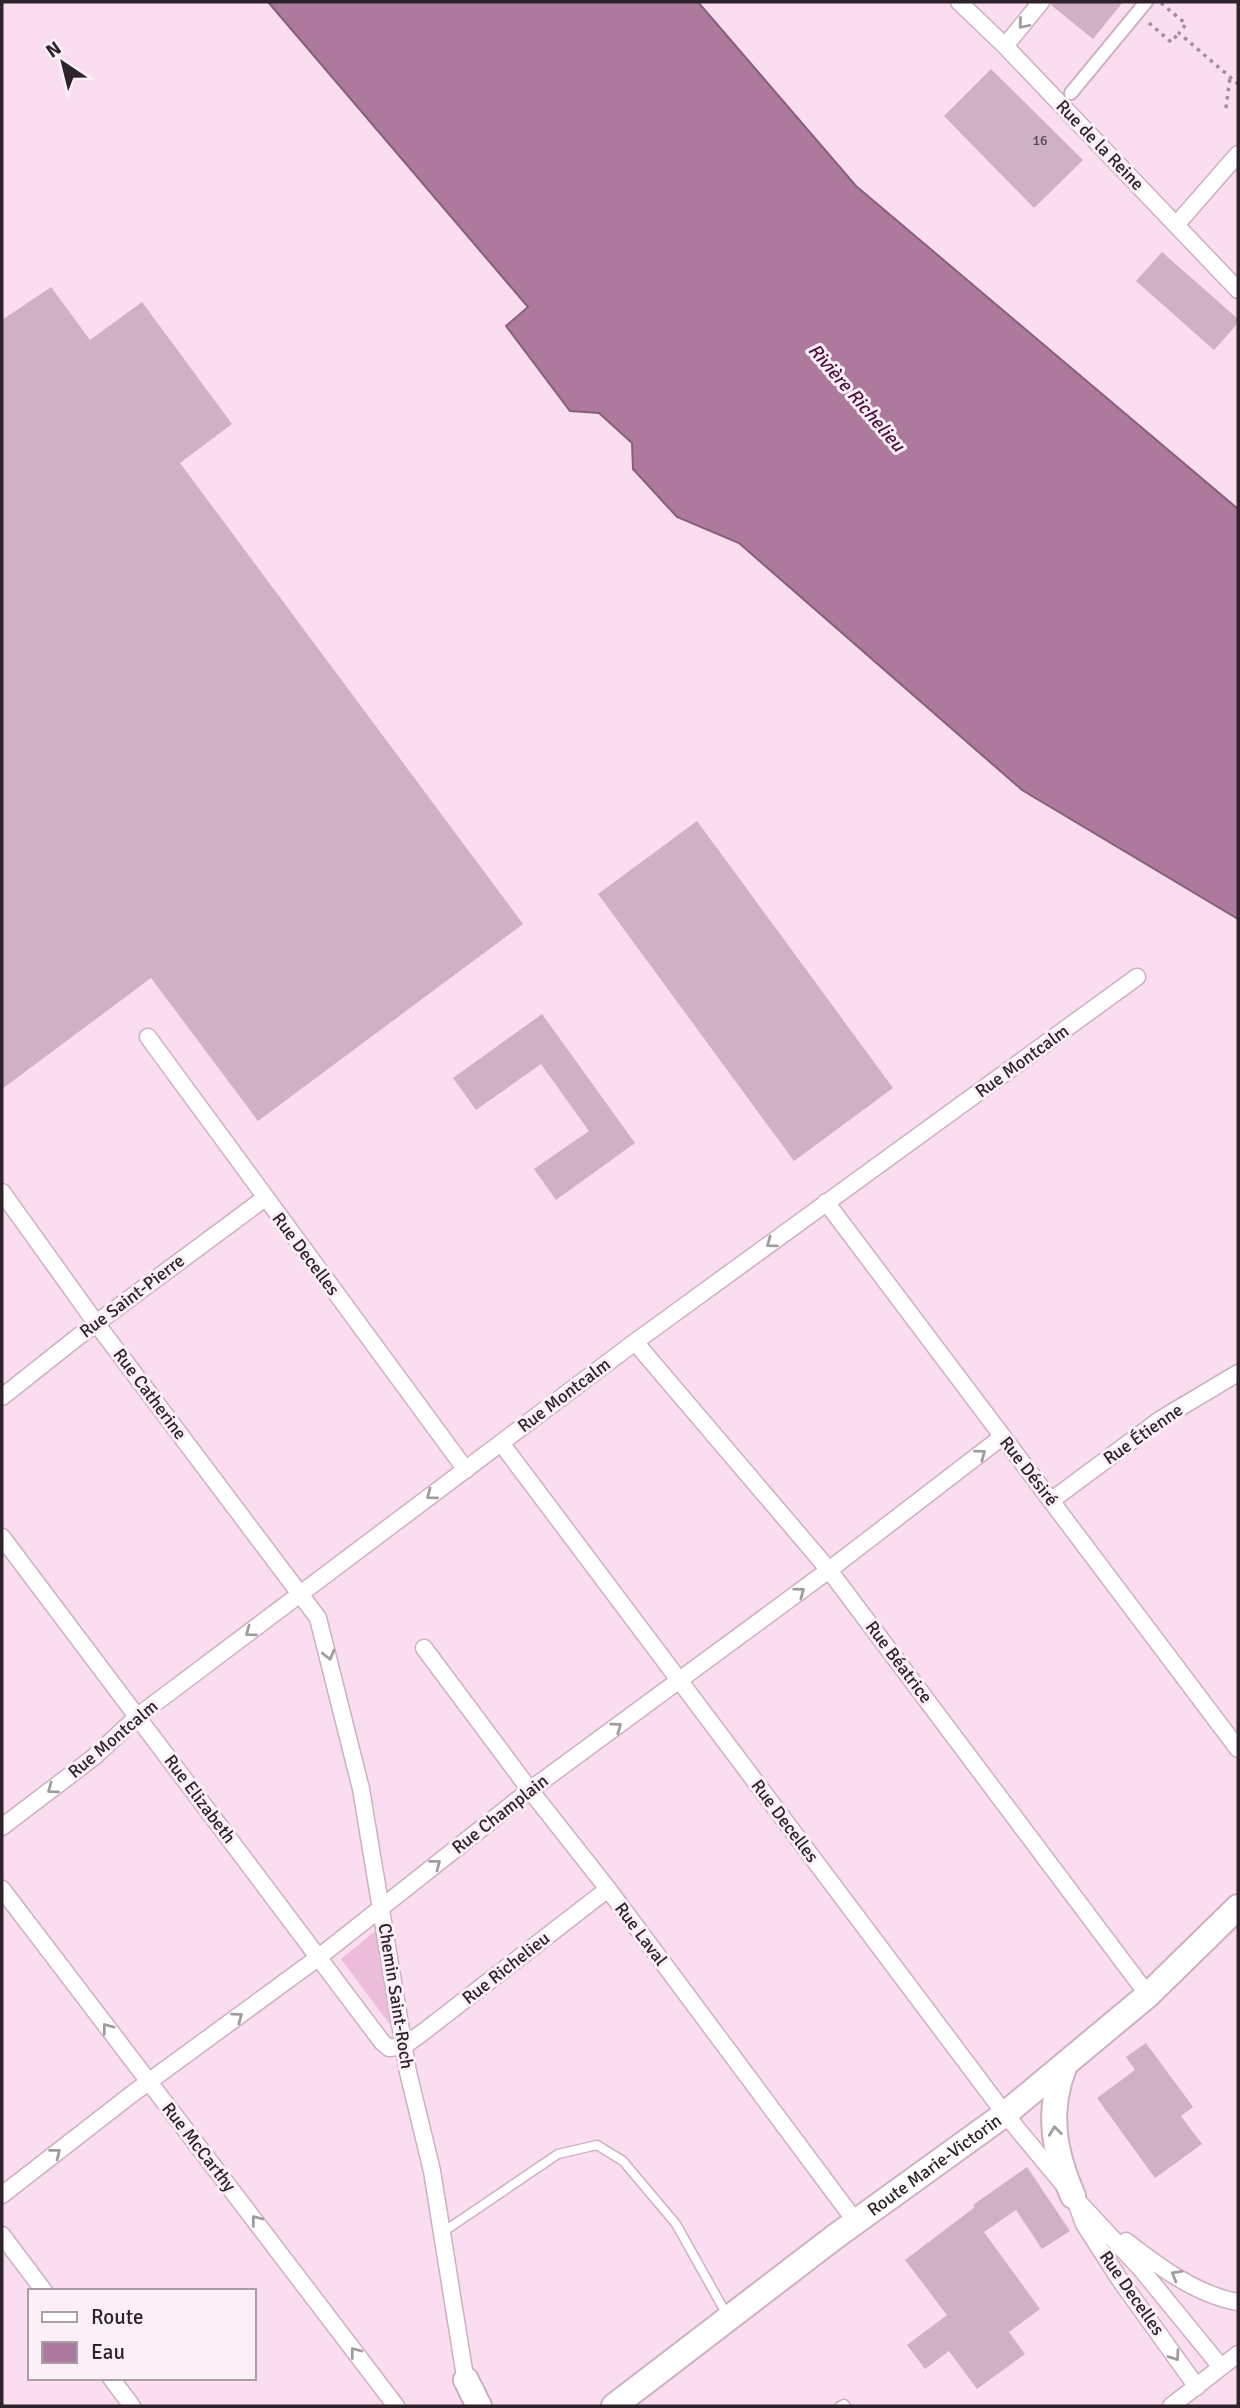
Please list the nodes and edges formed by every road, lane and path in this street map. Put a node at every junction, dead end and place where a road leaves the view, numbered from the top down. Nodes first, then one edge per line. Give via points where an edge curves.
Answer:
1 (959, 2) edge
2 (1041, 2) edge
3 (1146, 2) edge
4 (1160, 2) edge
5 (1136, 13) junction
6 (1179, 33) junction
7 (1005, 46) junction
8 (1230, 77) junction
9 (1238, 84) edge
10 (1071, 93) dead end
11 (1226, 108) dead end
12 (1238, 154) edge
13 (1176, 225) junction
14 (1238, 290) edge
15 (1137, 977) dead end
16 (148, 1037) dead end
17 (2, 1192) edge
18 (265, 1198) junction
19 (826, 1202) junction
20 (96, 1323) junction
21 (635, 1342) junction
22 (1237, 1377) edge
23 (2, 1397) edge
24 (1002, 1437) junction
25 (500, 1443) junction
26 (466, 1469) junction
27 (1052, 1500) junction
28 (2, 1537) edge
29 (829, 1570) junction
30 (301, 1593) junction
31 (424, 1648) dead end
32 (679, 1681) junction
33 (138, 1716) junction
34 (1237, 1743) edge
35 (530, 1790) junction
36 (2, 1827) edge
37 (2, 1889) edge
38 (608, 1889) junction
39 (382, 1906) junction
40 (1238, 1907) edge
41 (318, 1957) junction
42 (1148, 1995) junction
43 (404, 2046) junction
44 (1065, 2065) junction
45 (149, 2082) junction
46 (1005, 2114) junction
47 (2, 2195) edge
48 (1073, 2196) junction
49 (856, 2222) junction
50 (442, 2232) junction
51 (2, 2235) edge
52 (42, 2289) edge
53 (1238, 2302) edge
54 (728, 2318) junction
55 (1238, 2354) edge
56 (1221, 2367) junction
57 (112, 2380) edge
58 (467, 2380) junction
59 (1197, 2386) junction
60 (132, 2406) edge
61 (396, 2406) edge
62 (469, 2406) edge
63 (479, 2406) edge
64 (614, 2406) edge
65 (1171, 2406) edge

1 - 7 street, Rue de la Reine
2 -> 7 street
3 - 5 street
4 - 6 path via 1186,24
5 - 6 path via 1171,42
5 - 10 street
6 - 8 path
7 - 13 street, Rue de la Reine
8 - 9 path
8 - 11 path
12 - 13 street
13 - 14 street, Rue de la Reine
15 - 19 street, Rue Montcalm
16 - 18 street, Rue Decelles
17 - 20 street, Rue Catherine
18 - 20 street, Rue Saint-Pierre
18 - 26 street, Rue Decelles
19 -> 21 street, Rue Montcalm
19 - 24 street, Rue Désiré
20 - 23 street, Rue Saint-Pierre
20 - 30 street, Rue Catherine
21 - 25 street, Rue Montcalm
21 - 29 street, Rue Béatrice
22 - 27 street, Rue Étienne via 1152,1426
24 - 27 street, Rue Désiré
29 -> 24 street, Rue Champlain
25 - 26 street, Rue Montcalm
25 - 32 street, Rue Decelles
26 -> 30 street, Rue Montcalm
27 - 34 street, Rue Désiré
28 - 33 street, Rue Elizabeth
32 -> 29 street, Rue Champlain
29 - 42 street, Rue Béatrice
30 -> 33 street, Rue Montcalm
30 -> 39 street, Chemin Saint-Roch via 323,1630 361,1789
31 - 35 street, Rue Laval
35 -> 32 street, Rue Champlain
32 - 46 street, Rue Decelles
33 -> 36 street, Rue Montcalm
33 - 41 street, Rue Elizabeth
35 - 38 street, Rue Laval
39 -> 35 street, Rue Champlain
45 -> 37 street, Rue McCarthy
38 - 43 street, Rue Richelieu
38 - 49 street, Rue Laval
39 - 41 street, Rue Champlain
39 - 43 street, Chemin Saint-Roch
40 - 42 main road, Route Marie-Victorin
41 - 43 street, Rue Elizabeth via 382,2042 389,2048
45 -> 41 street, Rue Champlain
42 - 44 main road, Route Marie-Victorin
43 - 50 street, Chemin Saint-Roch
44 - 46 main road, Route Marie-Victorin
48 -> 44 main road via 1061,2169 1054,2125 1055,2088
47 -> 45 street, Rue Champlain
61 -> 45 street, Rue McCarthy
46 - 48 street, Rue Decelles
46 - 49 main road, Route Marie-Victorin
53 -> 48 street via 1198,2287 1151,2260
48 - 56 street, Rue Decelles via 1141,2269
48 -> 59 street, Rue Decelles via 1084,2224 1120,2280
49 - 54 main road, Route Marie-Victorin
50 - 54 lane via 558,2154 597,2146 623,2161 676,2224
50 - 58 street, Chemin Saint-Roch
51 - 52 street
54 - 64 main road, Route Marie-Victorin
55 - 56 street
56 - 59 street
57 - 60 street
58 - 62 street, Chemin Saint-Roch
58 - 63 main road
59 - 65 street

